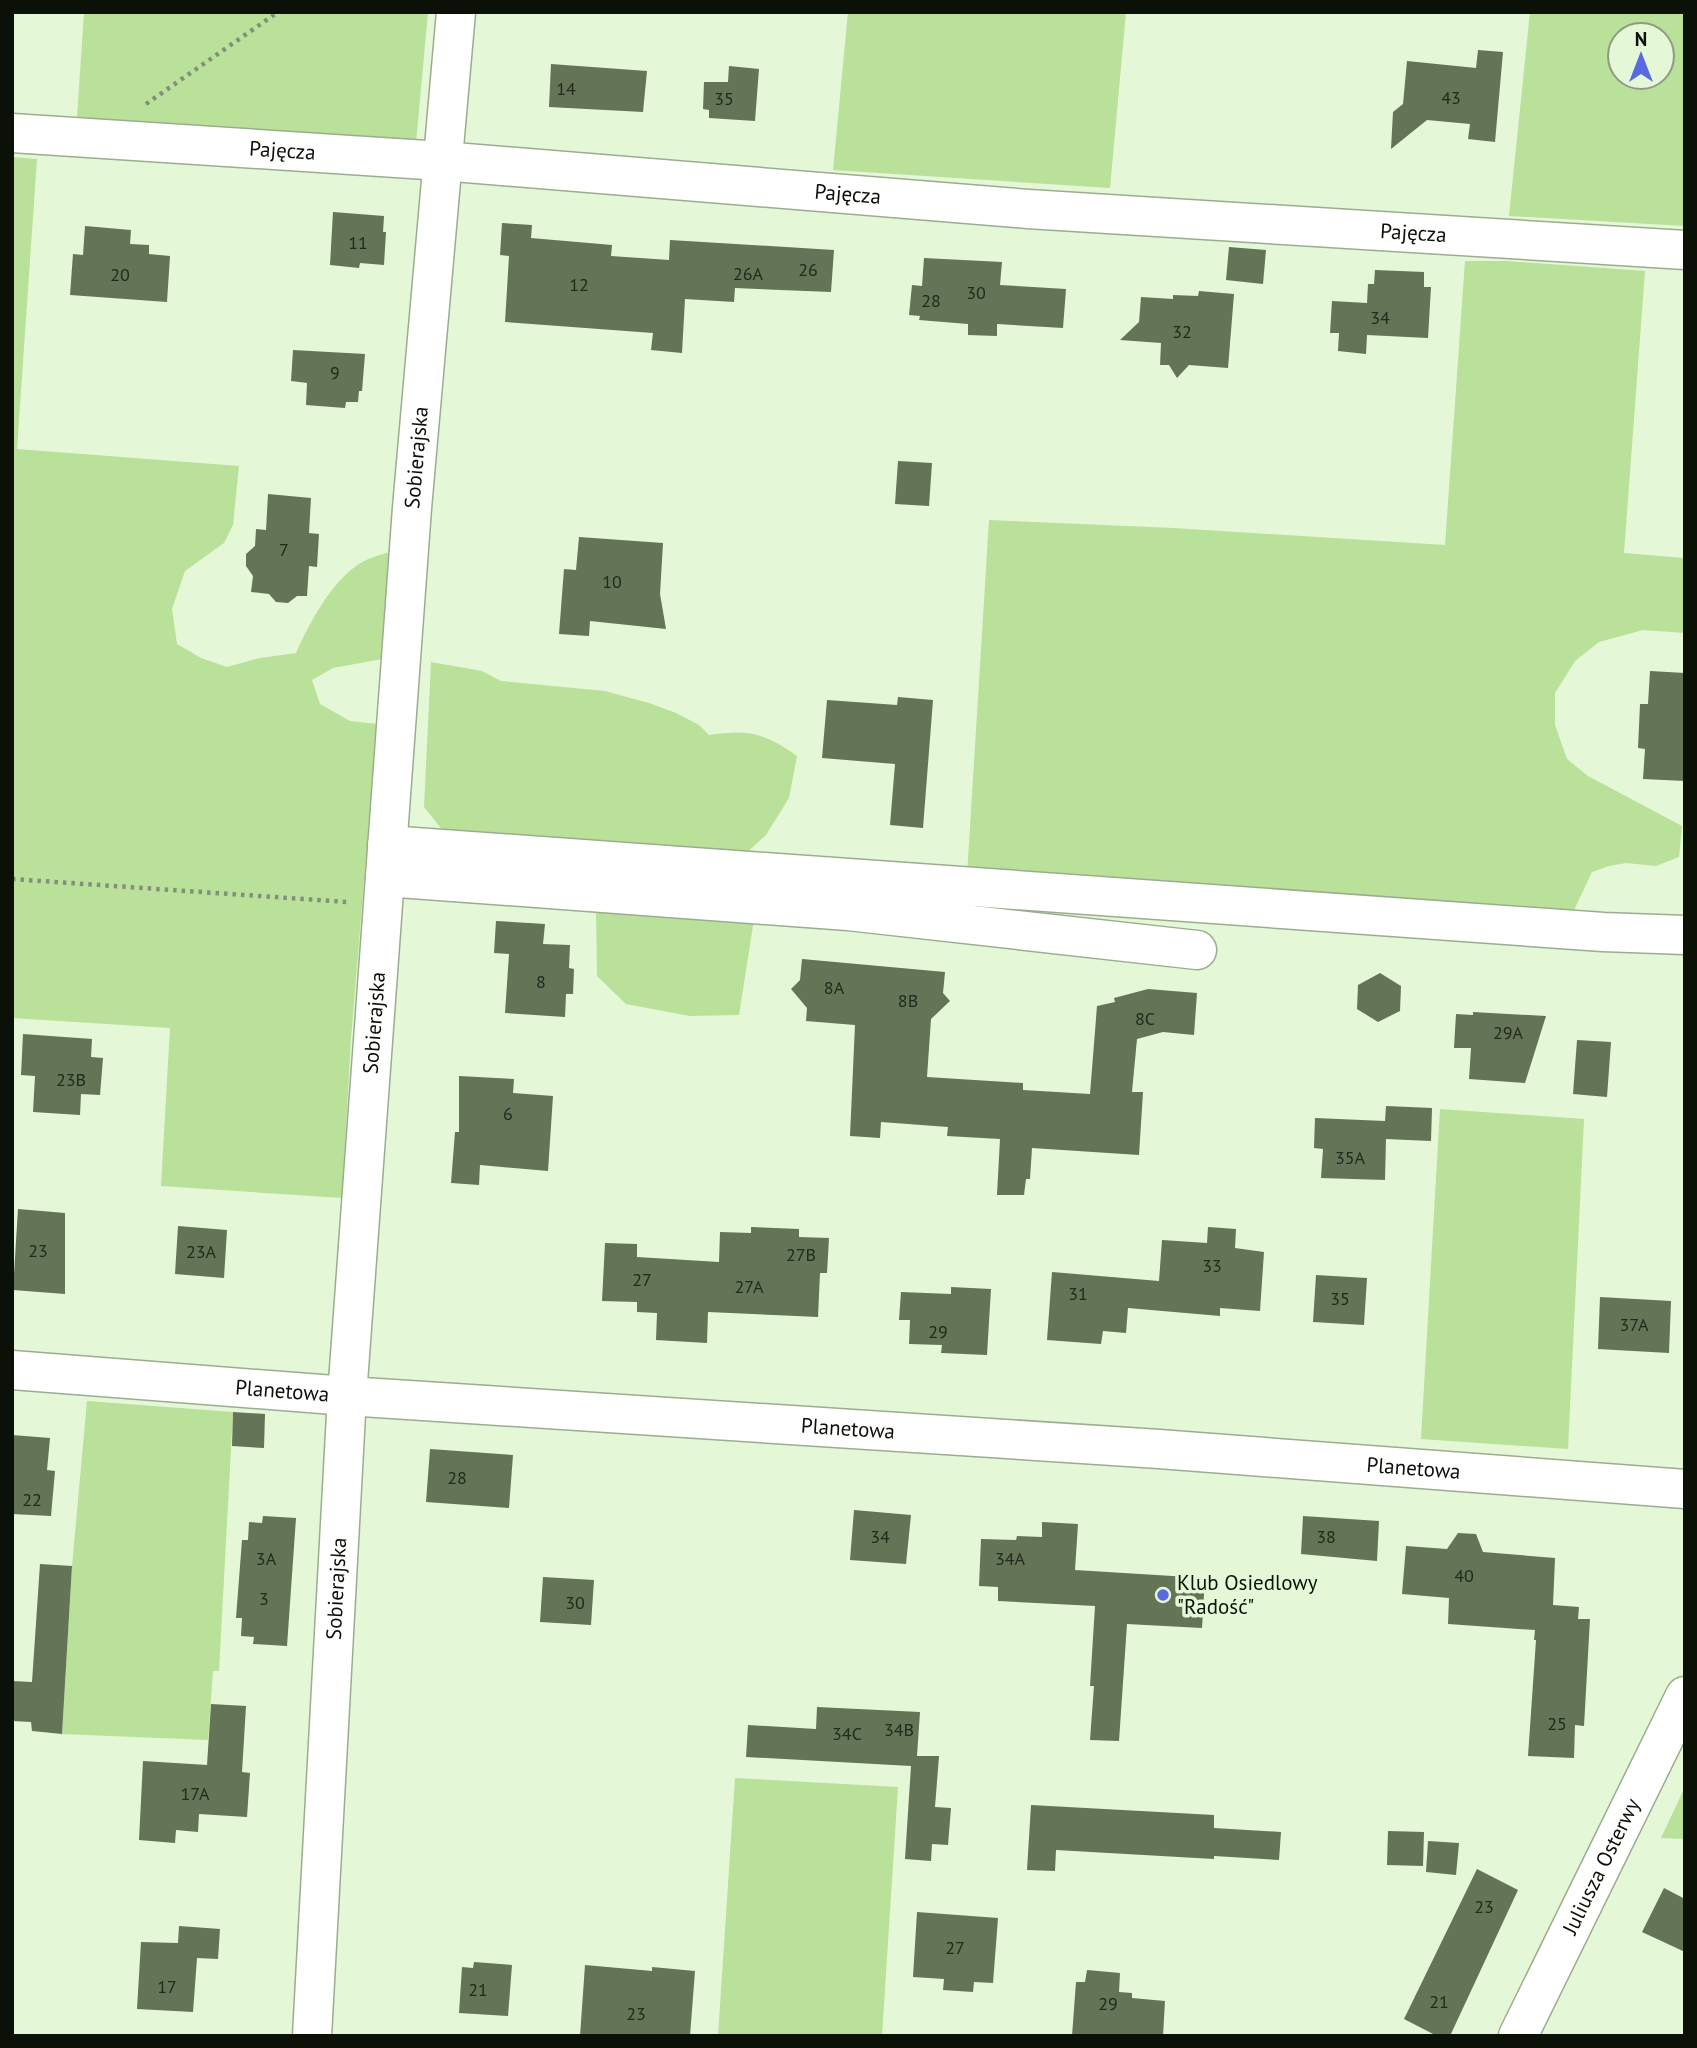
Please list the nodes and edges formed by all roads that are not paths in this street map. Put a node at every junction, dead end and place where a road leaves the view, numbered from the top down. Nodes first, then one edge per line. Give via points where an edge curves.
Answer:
1 (456, 12) edge
2 (12, 133) edge
3 (442, 161) junction
4 (1685, 250) edge
5 (385, 876) junction
6 (1685, 934) edge
7 (1197, 950) dead end
8 (12, 1370) edge
9 (347, 1396) junction
10 (1685, 1489) edge
11 (1685, 1696) edge
12 (312, 2036) edge
13 (1518, 2036) edge

1 - 3 street, Sobierajska
2 - 3 street, Pajęcza
3 - 4 street, Pajęcza via 1028,208
3 - 5 street, Sobierajska
5 - 6 street
5 - 7 street via 848,911
5 - 9 street, Sobierajska
8 - 9 street, Planetowa
9 - 10 street, Planetowa
9 - 12 street, Sobierajska
11 - 13 street, Juliusza Osterwy

